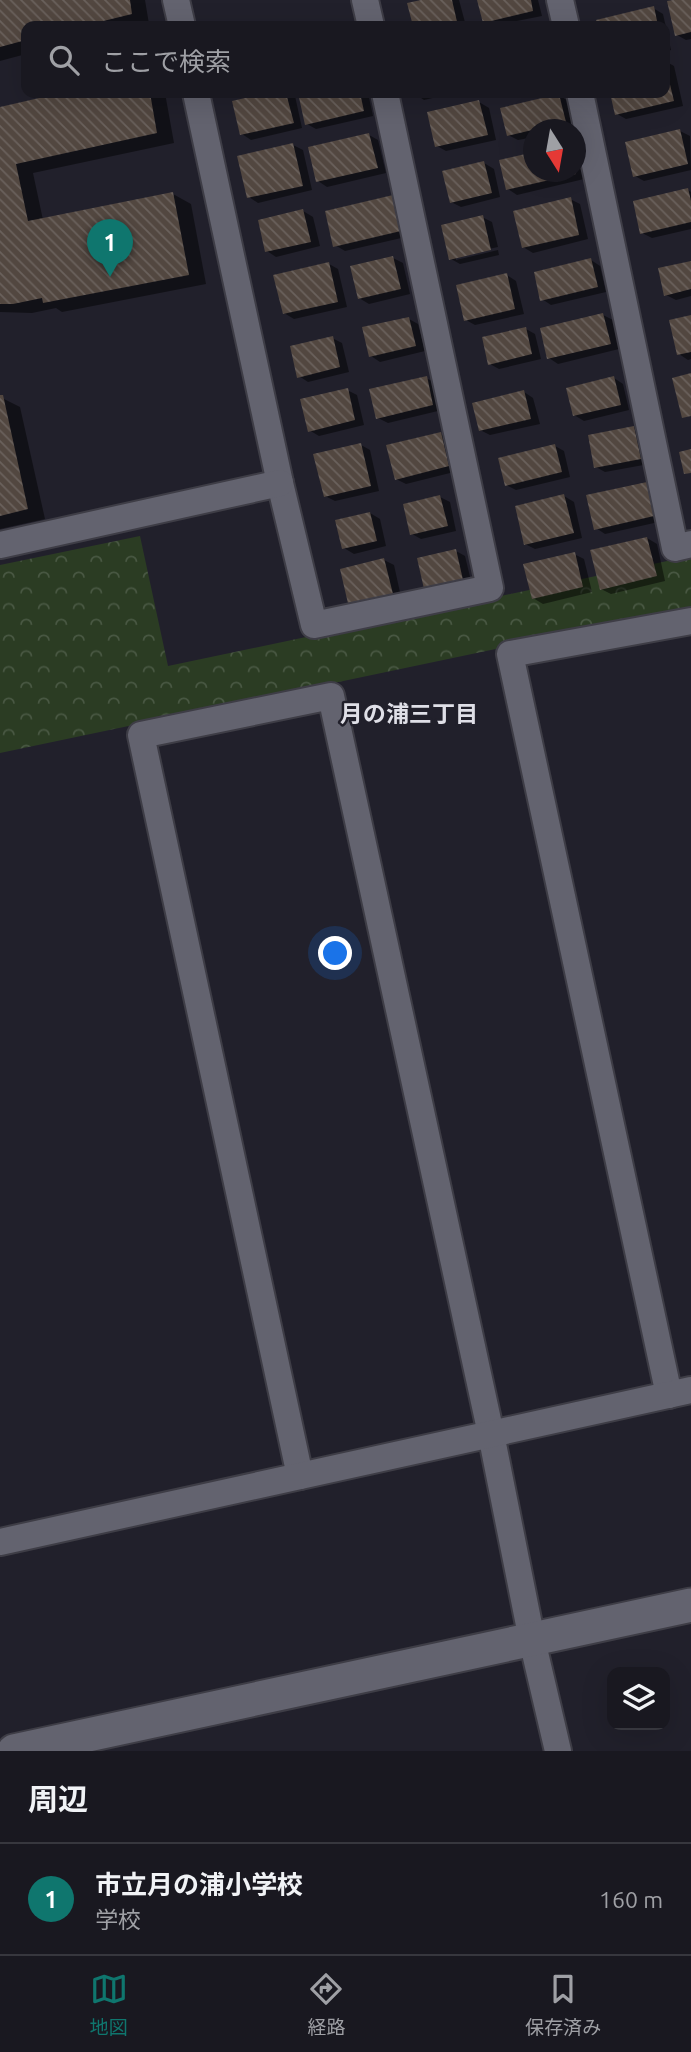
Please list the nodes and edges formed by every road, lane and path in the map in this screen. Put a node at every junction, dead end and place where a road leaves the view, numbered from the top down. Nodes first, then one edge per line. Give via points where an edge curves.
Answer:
1 (177, 0) edge
2 (365, 0) edge
3 (560, 0) edge
4 (180, 21) edge
5 (370, 21) edge
6 (565, 21) edge
7 (197, 98) edge
8 (386, 98) edge
9 (581, 98) edge
10 (280, 483) junction
11 (691, 544) edge
12 (0, 545) edge
13 (691, 621) edge
14 (680, 1392) edge
15 (491, 1434) junction
16 (300, 1476) junction
17 (0, 1542) edge
18 (691, 1605) edge
19 (532, 1640) junction
20 (15, 1751) edge
21 (558, 1751) edge

1 - 4 street
2 - 5 street
3 - 6 street
7 - 10 street
8 - 10 street via 489,588 314,625
9 - 11 street via 675,548
10 - 12 street
13 - 14 street via 510,654
14 - 15 street
15 - 16 street
15 - 16 street via 331,696 141,735
15 - 19 street
16 - 17 street
18 - 19 street
19 - 20 street
19 - 21 street

